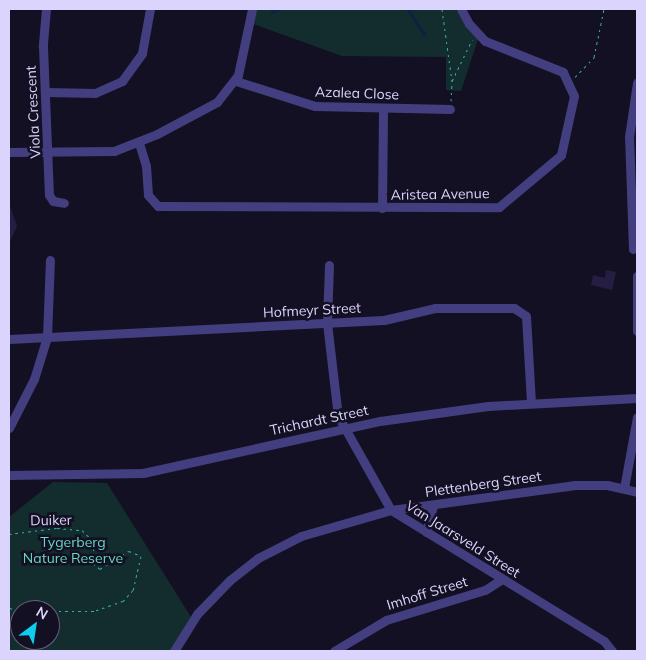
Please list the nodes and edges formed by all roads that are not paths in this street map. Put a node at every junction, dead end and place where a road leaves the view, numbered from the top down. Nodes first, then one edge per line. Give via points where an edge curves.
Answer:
1 (46, 9) edge
2 (150, 9) edge
3 (252, 9) edge
4 (461, 9) edge
5 (236, 80) junction
6 (637, 83) edge
7 (47, 92) junction
8 (636, 94) edge
9 (383, 108) junction
10 (450, 109) road end
11 (139, 142) junction
12 (9, 152) edge
13 (50, 152) junction
14 (634, 183) edge
15 (64, 203) dead end
16 (382, 208) junction
17 (633, 249) dead end
18 (50, 260) dead end
19 (329, 265) dead end
20 (637, 276) edge
21 (327, 324) junction
22 (637, 330) edge
23 (47, 337) junction
24 (9, 339) edge
25 (637, 398) edge
26 (531, 403) junction
27 (637, 417) edge
28 (343, 427) junction
29 (9, 428) edge
30 (9, 475) edge
31 (624, 488) junction
32 (637, 492) edge
33 (433, 505) junction
34 (391, 510) junction
35 (426, 532) junction
36 (502, 579) junction
37 (174, 651) edge
38 (334, 651) edge
39 (612, 651) edge

1 - 7 street, Viola Crescent via 43,47
2 - 7 street via 142,53 122,81 95,93
3 - 5 street
4 - 16 street, Aristea Avenue via 476,33 504,50 553,66 570,83 574,96 561,155 507,201 485,209
5 - 9 street, Azalea Close via 315,106
5 - 11 street via 217,102
6 - 8 street
7 - 13 street, Viola Crescent
8 - 14 street via 629,137
9 - 10 street, Azalea Close
9 - 16 street
11 - 13 street via 105,152
11 - 16 street, Aristea Avenue via 146,166 148,195 158,206
12 - 13 street
13 - 15 street, Viola Crescent via 49,195 53,202
14 - 17 street
18 - 23 street
19 - 21 street, Van Jaarsveld Street
20 - 22 street
21 - 23 street, Hofmeyr Street
21 - 26 street, Hofmeyr Street via 384,320 436,308 521,310 526,316
21 - 28 street, Van Jaarsveld Street via 336,407
23 - 24 street, Hofmeyr Street
23 - 29 street via 34,379
25 - 26 street, Trichardt Street
26 - 28 street, Trichardt Street
27 - 31 street
28 - 30 street, Trichardt Street via 143,473
28 - 34 street, Van Jaarsveld Street
31 - 32 street, Plettenberg Street
31 - 33 street, Plettenberg Street via 575,485
33 - 34 street, Plettenberg Street
33 - 35 street
34 - 35 street, Van Jaarsveld Street
34 - 37 street, Plettenberg Street via 301,536 258,558 204,606
35 - 36 street, Van Jaarsveld Street
36 - 38 street, Imhoff Street via 485,590 386,620
36 - 39 street, Van Jaarsveld Street via 604,641

